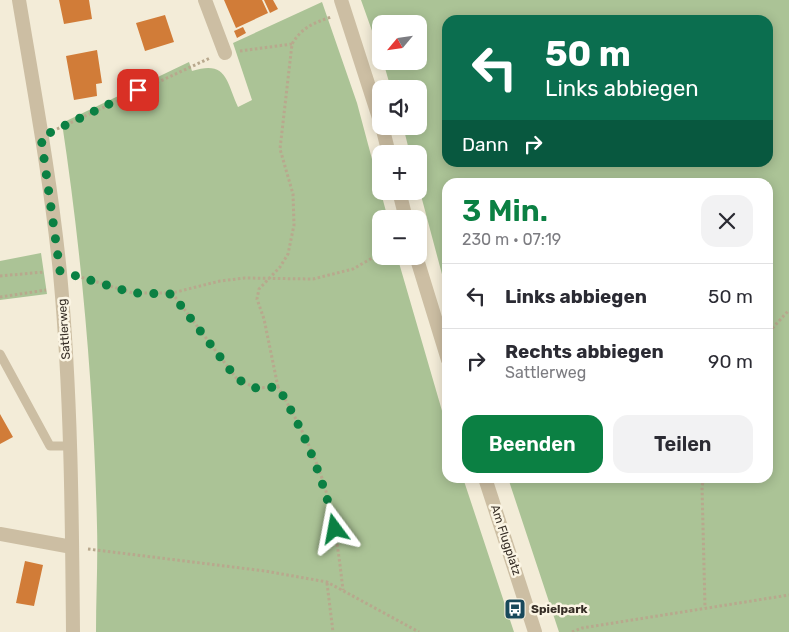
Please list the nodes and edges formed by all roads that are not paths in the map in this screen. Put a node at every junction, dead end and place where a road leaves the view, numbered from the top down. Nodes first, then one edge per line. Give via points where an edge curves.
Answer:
1 (19, 0) edge
2 (205, 0) edge
3 (344, 6) edge
4 (225, 53) road end
5 (372, 94) edge
6 (419, 265) edge
7 (442, 340) edge
8 (0, 354) edge
9 (70, 446) junction
10 (487, 483) edge
11 (0, 534) edge
12 (72, 547) junction
13 (73, 632) edge
14 (535, 632) edge

1 - 9 street, Sattlerweg via 60,271
2 - 4 street
3 - 5 street
6 - 7 street
8 - 9 lane via 50,446
9 - 12 street, Sattlerweg
10 - 14 street, Am Flugplatz
11 - 12 street
12 - 13 street, Sattlerweg

